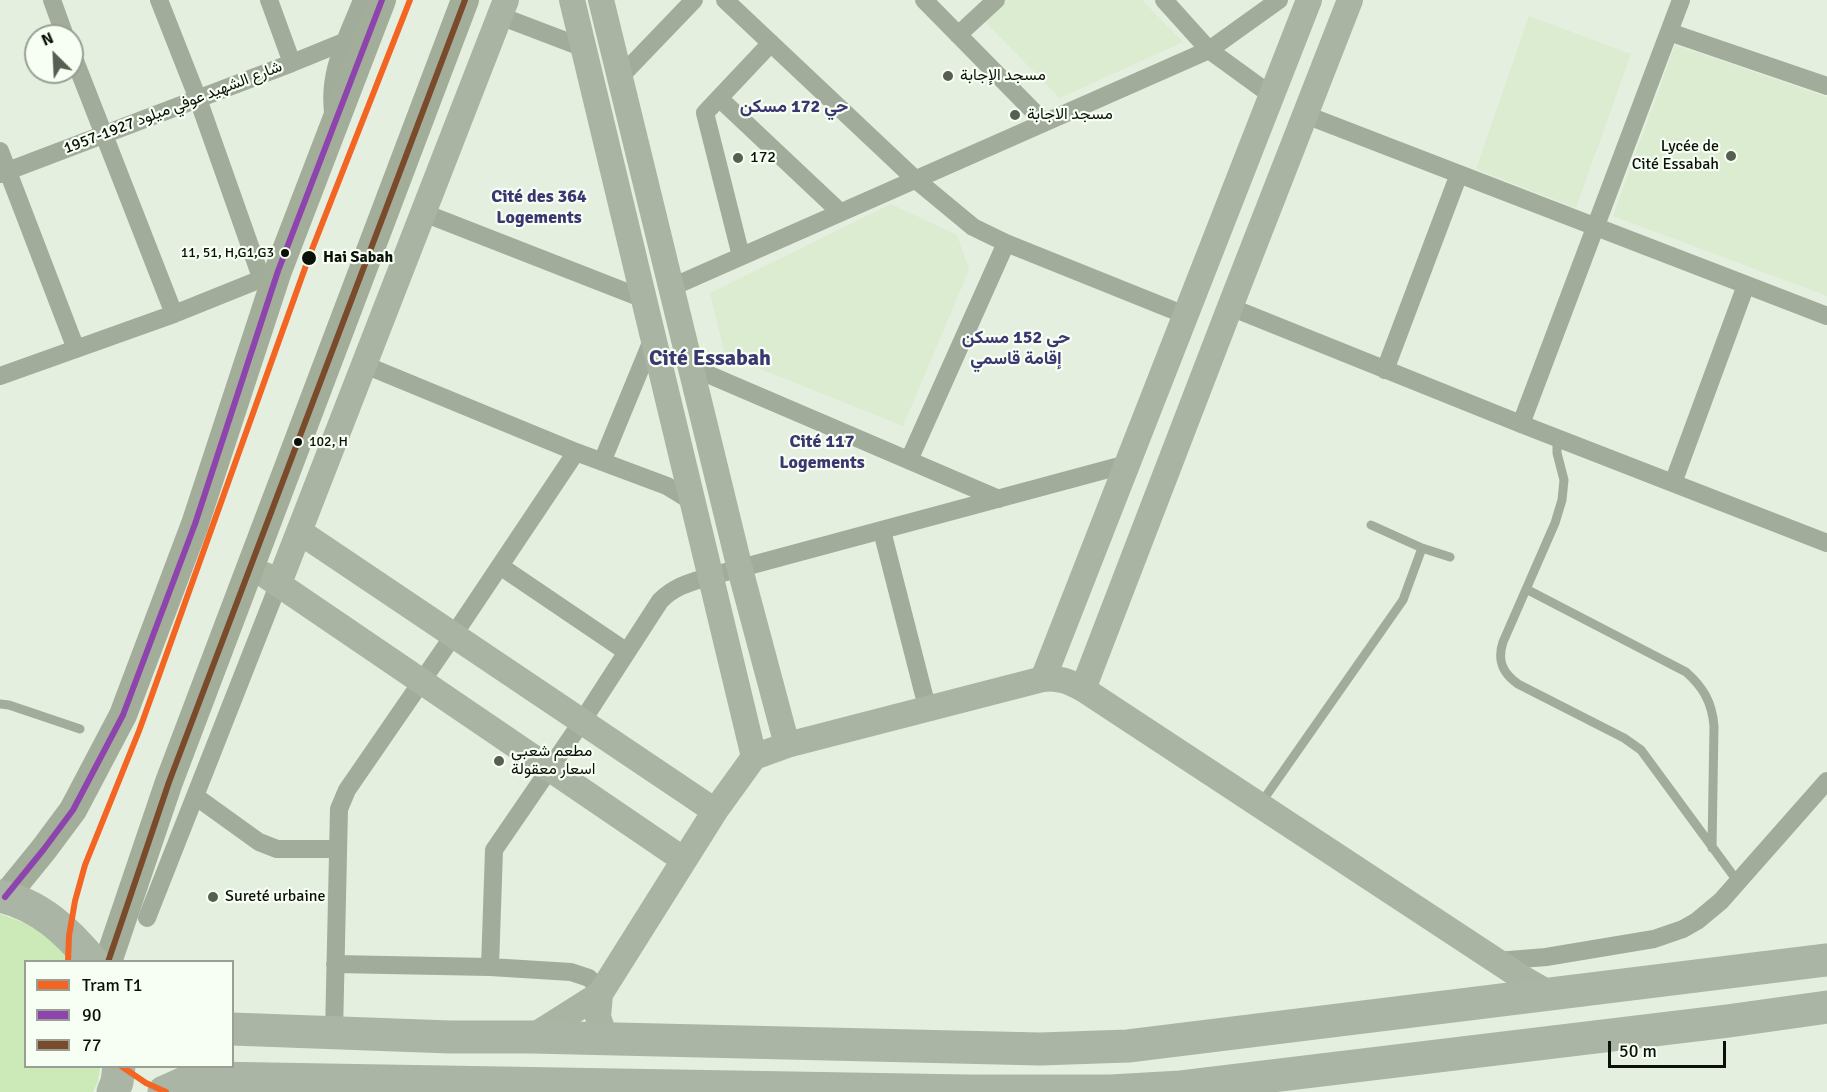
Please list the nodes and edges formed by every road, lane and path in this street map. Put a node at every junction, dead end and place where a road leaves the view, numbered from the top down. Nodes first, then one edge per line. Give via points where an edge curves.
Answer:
1 (52, 0) edge
2 (159, 0) edge
3 (269, 0) edge
4 (362, 0) edge
5 (382, 0) edge
6 (465, 0) edge
7 (572, 0) edge
8 (601, 0) edge
9 (694, 0) edge
10 (725, 0) edge
11 (924, 0) edge
12 (996, 0) edge
13 (1164, 0) edge
14 (1279, 0) edge
15 (1309, 0) edge
16 (1350, 0) edge
17 (1681, 0) edge
18 (503, 8) edge
19 (61, 24) edge
20 (1669, 32) junction
21 (958, 35) junction
22 (346, 41) junction
23 (771, 43) junction
24 (584, 48) junction
25 (1209, 50) junction
26 (292, 63) junction
27 (621, 76) junction
28 (84, 84) edge
29 (1827, 86) edge
30 (1271, 95) junction
31 (719, 98) junction
32 (198, 99) junction
33 (1306, 115) junction
34 (1044, 122) junction
35 (335, 124) junction
36 (103, 135) junction
37 (0, 151) edge
38 (4, 173) edge
39 (1459, 174) junction
40 (915, 179) junction
41 (840, 212) junction
42 (424, 213) junction
43 (1595, 226) junction
44 (1006, 243) junction
45 (741, 256) junction
46 (270, 275) junction
47 (1746, 285) junction
48 (672, 287) junction
49 (644, 299) junction
50 (1230, 307) junction
51 (174, 314) junction
52 (1185, 315) junction
53 (1827, 316) edge
54 (653, 338) junction
55 (76, 349) junction
56 (365, 365) junction
57 (691, 367) junction
58 (1385, 370) junction
59 (0, 376) edge
60 (1521, 424) junction
61 (1557, 438) junction
62 (576, 452) junction
63 (909, 460) junction
64 (602, 462) junction
65 (1127, 464) junction
66 (1673, 483) junction
67 (999, 499) junction
68 (693, 502) junction
69 (1371, 525) dead end
70 (882, 531) junction
71 (300, 532) junction
72 (1827, 543) edge
73 (1422, 548) junction
74 (1450, 557) dead end
75 (250, 566) junction
76 (500, 566) junction
77 (740, 569) junction
78 (711, 576) junction
79 (279, 583) junction
80 (1526, 589) junction
81 (453, 636) junction
82 (627, 652) junction
83 (1043, 679) junction
84 (423, 681) junction
85 (1083, 689) junction
86 (0, 704) edge
87 (927, 707) junction
88 (581, 723) junction
89 (80, 729) dead end
90 (787, 745) junction
91 (754, 757) junction
92 (550, 768) junction
93 (1827, 781) edge
94 (195, 796) junction
95 (1260, 805) junction
96 (715, 812) junction
97 (1712, 848) junction
98 (338, 849) junction
99 (684, 860) junction
100 (1738, 882) junction
101 (2, 896) edge
102 (147, 918) dead end
103 (1821, 958) edge
104 (91, 960) edge
105 (109, 960) edge
106 (1497, 961) junction
107 (335, 964) junction
108 (490, 967) junction
109 (600, 994) junction
110 (1552, 995) junction
111 (1487, 1003) junction
112 (1827, 1007) edge
113 (1728, 1021) junction
114 (1827, 1021) edge
115 (234, 1029) edge
116 (334, 1033) junction
117 (532, 1037) junction
118 (606, 1040) junction
119 (119, 1068) edge
120 (930, 1091) edge
121 (967, 1091) edge
122 (113, 1092) edge
123 (164, 1092) edge

1 - 19 street
2 - 32 street
3 - 26 street
4 - 22 street
5 - 35 main road
6 - 75 main road
7 - 24 street
8 - 27 street
9 - 27 street
10 - 23 street
11 - 21 street
12 - 21 street
13 - 25 street
14 - 25 street
15 - 30 street
16 - 33 street
17 - 20 street
18 - 24 street
18 - 42 street
20 - 29 street
20 - 43 street
21 - 34 street
22 - 26 street, شارع الشهيد عوفي ميلود 1927-1957
22 - 35 street via 333,75
23 - 31 street
23 - 40 street
24 - 49 street
25 - 30 street
25 - 34 street
26 - 32 street, شارع الشهيد عوفي ميلود 1927-1957
27 - 48 street
28 - 36 street
30 - 52 street
31 - 41 street
31 - 45 street via 705,113
32 - 36 street, شارع الشهيد عوفي ميلود 1927-1957
32 - 46 street
33 - 39 street
33 - 50 street
34 - 40 street
35 - 46 main road
36 - 38 street, شارع الشهيد عوفي ميلود 1927-1957
36 - 51 street
37 - 38 street
38 - 55 street
39 - 43 street
39 - 58 street
40 - 41 street
40 - 44 street via 973,227
41 - 45 street
42 - 49 street
42 - 56 street
43 - 47 street
43 - 60 street
44 - 52 street
44 - 63 street
45 - 48 street
46 - 51 street
46 - 101 main road via 195,524 123,715 73,810
47 - 53 street
47 - 66 street
48 - 57 street
49 - 54 street
50 - 58 street
50 - 85 street
51 - 55 street
52 - 65 street
54 - 64 street
54 - 68 street
55 - 59 street
56 - 62 street
56 - 71 street
57 - 63 street
57 - 77 street
58 - 60 street
60 - 61 street
61 - 66 street
61 - 80 lane via 1564,480 1562,500
62 - 64 street
62 - 76 street
63 - 67 street
64 - 68 street via 667,486
65 - 67 street
65 - 83 street
66 - 72 street
67 - 70 street
68 - 78 street
69 - 73 lane
70 - 77 street
70 - 87 street
71 - 79 street
71 - 81 street
73 - 74 lane
73 - 95 lane via 1403,600
75 - 79 street
75 - 105 main road via 169,782
76 - 81 street
76 - 82 street
77 - 78 street
77 - 90 street
78 - 82 street via 669,591
78 - 91 street
79 - 84 street
79 - 94 street
80 - 97 lane via 1686,672 1703,690 1714,726
80 - 97 lane via 1500,651 1503,671 1518,684 1633,743
81 - 84 street
81 - 88 street
82 - 88 street
83 - 85 street via 1067,681
83 - 87 street
84 - 92 street
84 - 98 street via 347,790 339,809
85 - 95 street
86 - 89 lane
87 - 90 street
88 - 92 street
88 - 96 street
90 - 91 street
91 - 96 street
92 - 99 street
92 - 108 street via 494,850
93 - 100 street
94 - 98 street via 259,842 277,849
94 - 102 street
95 - 106 street
96 - 99 street
97 - 100 lane
98 - 107 street
99 - 109 street
100 - 106 street via 1710,912 1669,934 1546,957
101 - 104 highway via 26,904 62,927
103 - 110 highway
106 - 110 street
106 - 111 street
107 - 108 street
107 - 116 street
108 - 109 street via 580,974 596,985
109 - 117 street
109 - 118 street via 598,1017
110 - 111 highway
111 - 118 highway via 1128,1046 1040,1049
112 - 113 highway
113 - 114 highway
113 - 121 highway via 1181,1087
115 - 116 highway
116 - 117 highway
117 - 118 highway
119 - 122 highway
120 - 121 highway
120 - 123 highway via 211,1077 182,1083

